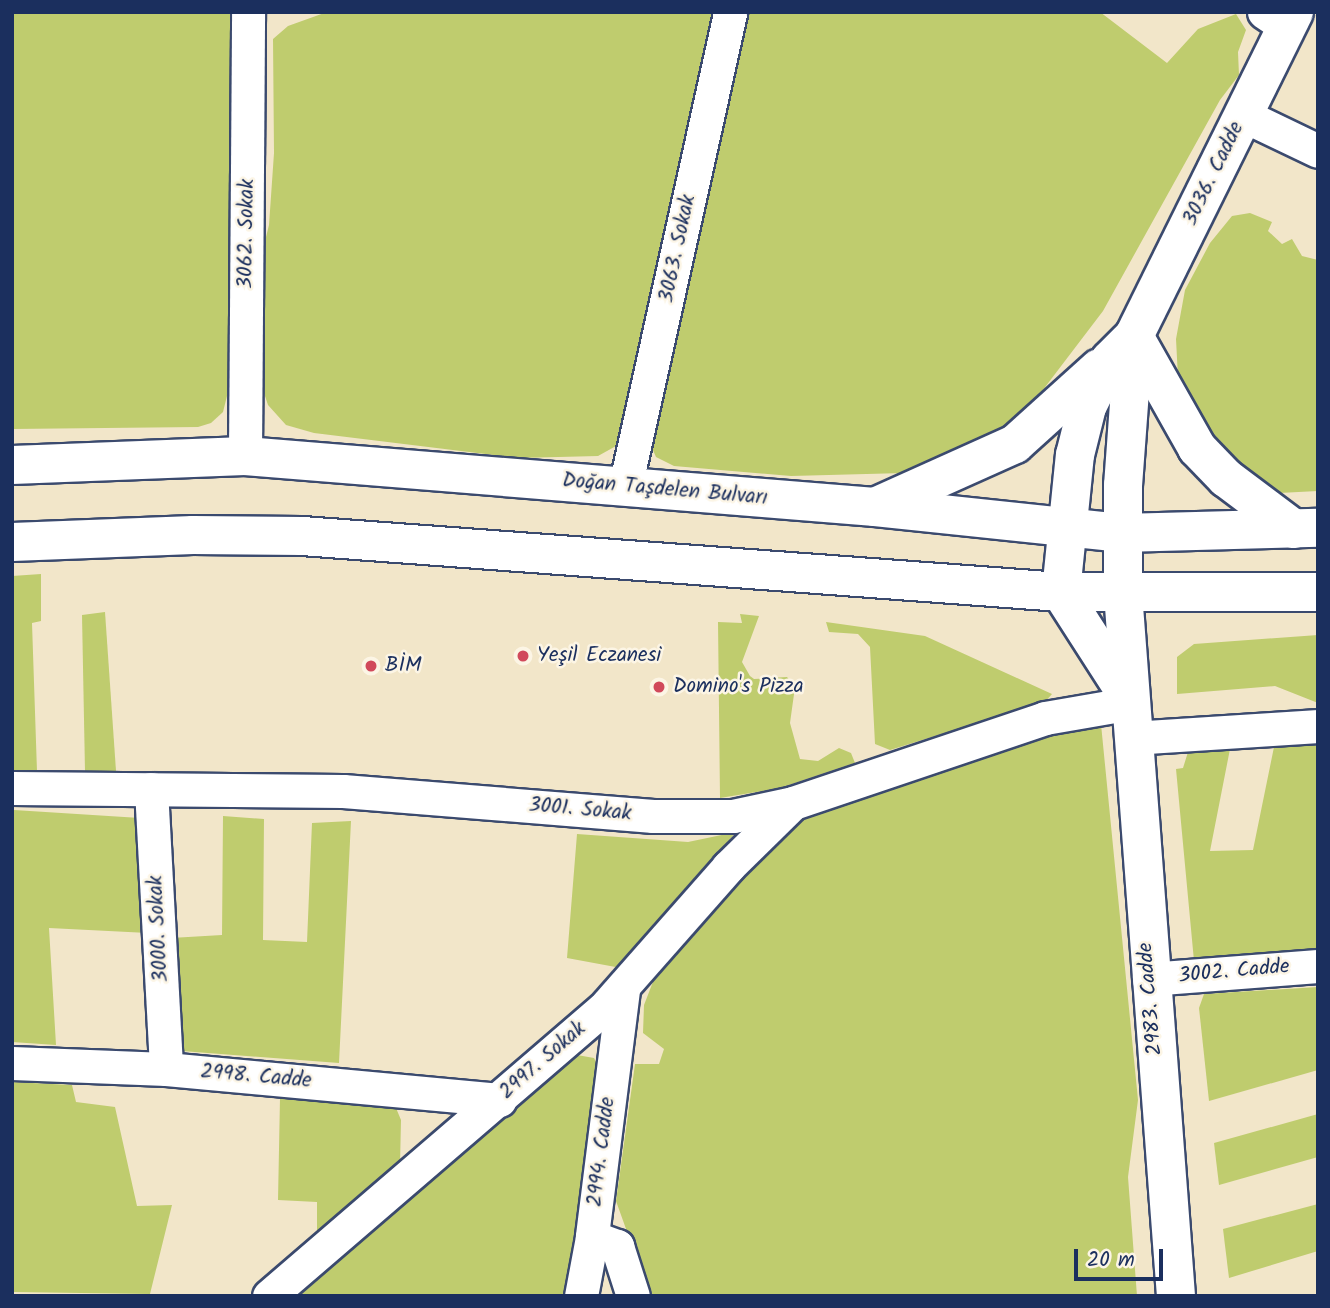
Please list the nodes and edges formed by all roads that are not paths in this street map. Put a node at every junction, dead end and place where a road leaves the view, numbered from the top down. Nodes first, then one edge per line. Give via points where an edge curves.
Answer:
1 (248, 12) edge
2 (730, 12) edge
3 (1282, 17) edge
4 (1243, 115) junction
5 (1318, 151) edge
6 (1135, 336) junction
7 (245, 456) junction
8 (12, 465) edge
9 (625, 487) junction
10 (875, 507) junction
11 (1065, 528) junction
12 (1306, 529) edge
13 (1121, 533) junction
14 (12, 542) edge
15 (1061, 592) junction
16 (1318, 592) edge
17 (1123, 593) junction
18 (1132, 720) junction
19 (1318, 726) edge
20 (12, 788) edge
21 (151, 789) junction
22 (793, 803) junction
23 (1318, 965) edge
24 (1149, 979) junction
25 (623, 990) junction
26 (12, 1063) edge
27 (166, 1069) junction
28 (499, 1100) junction
29 (592, 1237) junction
30 (269, 1296) edge
31 (581, 1296) edge
32 (633, 1296) edge
33 (1176, 1296) edge

1 - 7 street, 3062. Sokak
2 - 9 street, 3063. Sokak
3 - 4 main road, 3036. Cadde
4 - 5 street
4 - 6 main road, 3036. Cadde
6 - 10 main road via 1015,444
6 - 11 main road, 3036. Cadde via 1110,360 1087,407
6 - 12 main road via 1185,431 1210,464
6 - 13 main road, 3036. Cadde
7 - 8 main road, Doğan Taşdelen Bulvarı
7 - 9 main road, Doğan Taşdelen Bulvarı
9 - 10 main road, Doğan Taşdelen Bulvarı
10 - 11 main road, Doğan Taşdelen Bulvarı
11 - 13 main road, Doğan Taşdelen Bulvarı
11 - 15 main road, 3036. Cadde
12 - 13 main road, Doğan Taşdelen Bulvarı
13 - 17 main road, 3036. Cadde
14 - 15 main road via 302,536
15 - 17 main road
15 - 18 main road, 2983. Cadde
16 - 17 main road
17 - 18 main road, 2983. Cadde
18 - 19 street, 3001. Sokak
18 - 22 street, 3001. Sokak via 1045,718
18 - 24 main road, 2983. Cadde
20 - 21 street, 3001. Sokak
21 - 22 street, 3001. Sokak via 343,791 653,816 733,816
21 - 27 street, 3000. Sokak
22 - 25 street, 2997. Sokak via 728,867
23 - 24 street, 3002. Cadde
24 - 33 main road, 2983. Cadde
25 - 28 street, 2997. Sokak
25 - 29 street, 2994. Cadde
26 - 27 street, 2998. Cadde
27 - 28 street, 2998. Cadde
28 - 30 street, 2997. Sokak
29 - 31 street
29 - 32 street, 2994. Cadde via 617,1246

